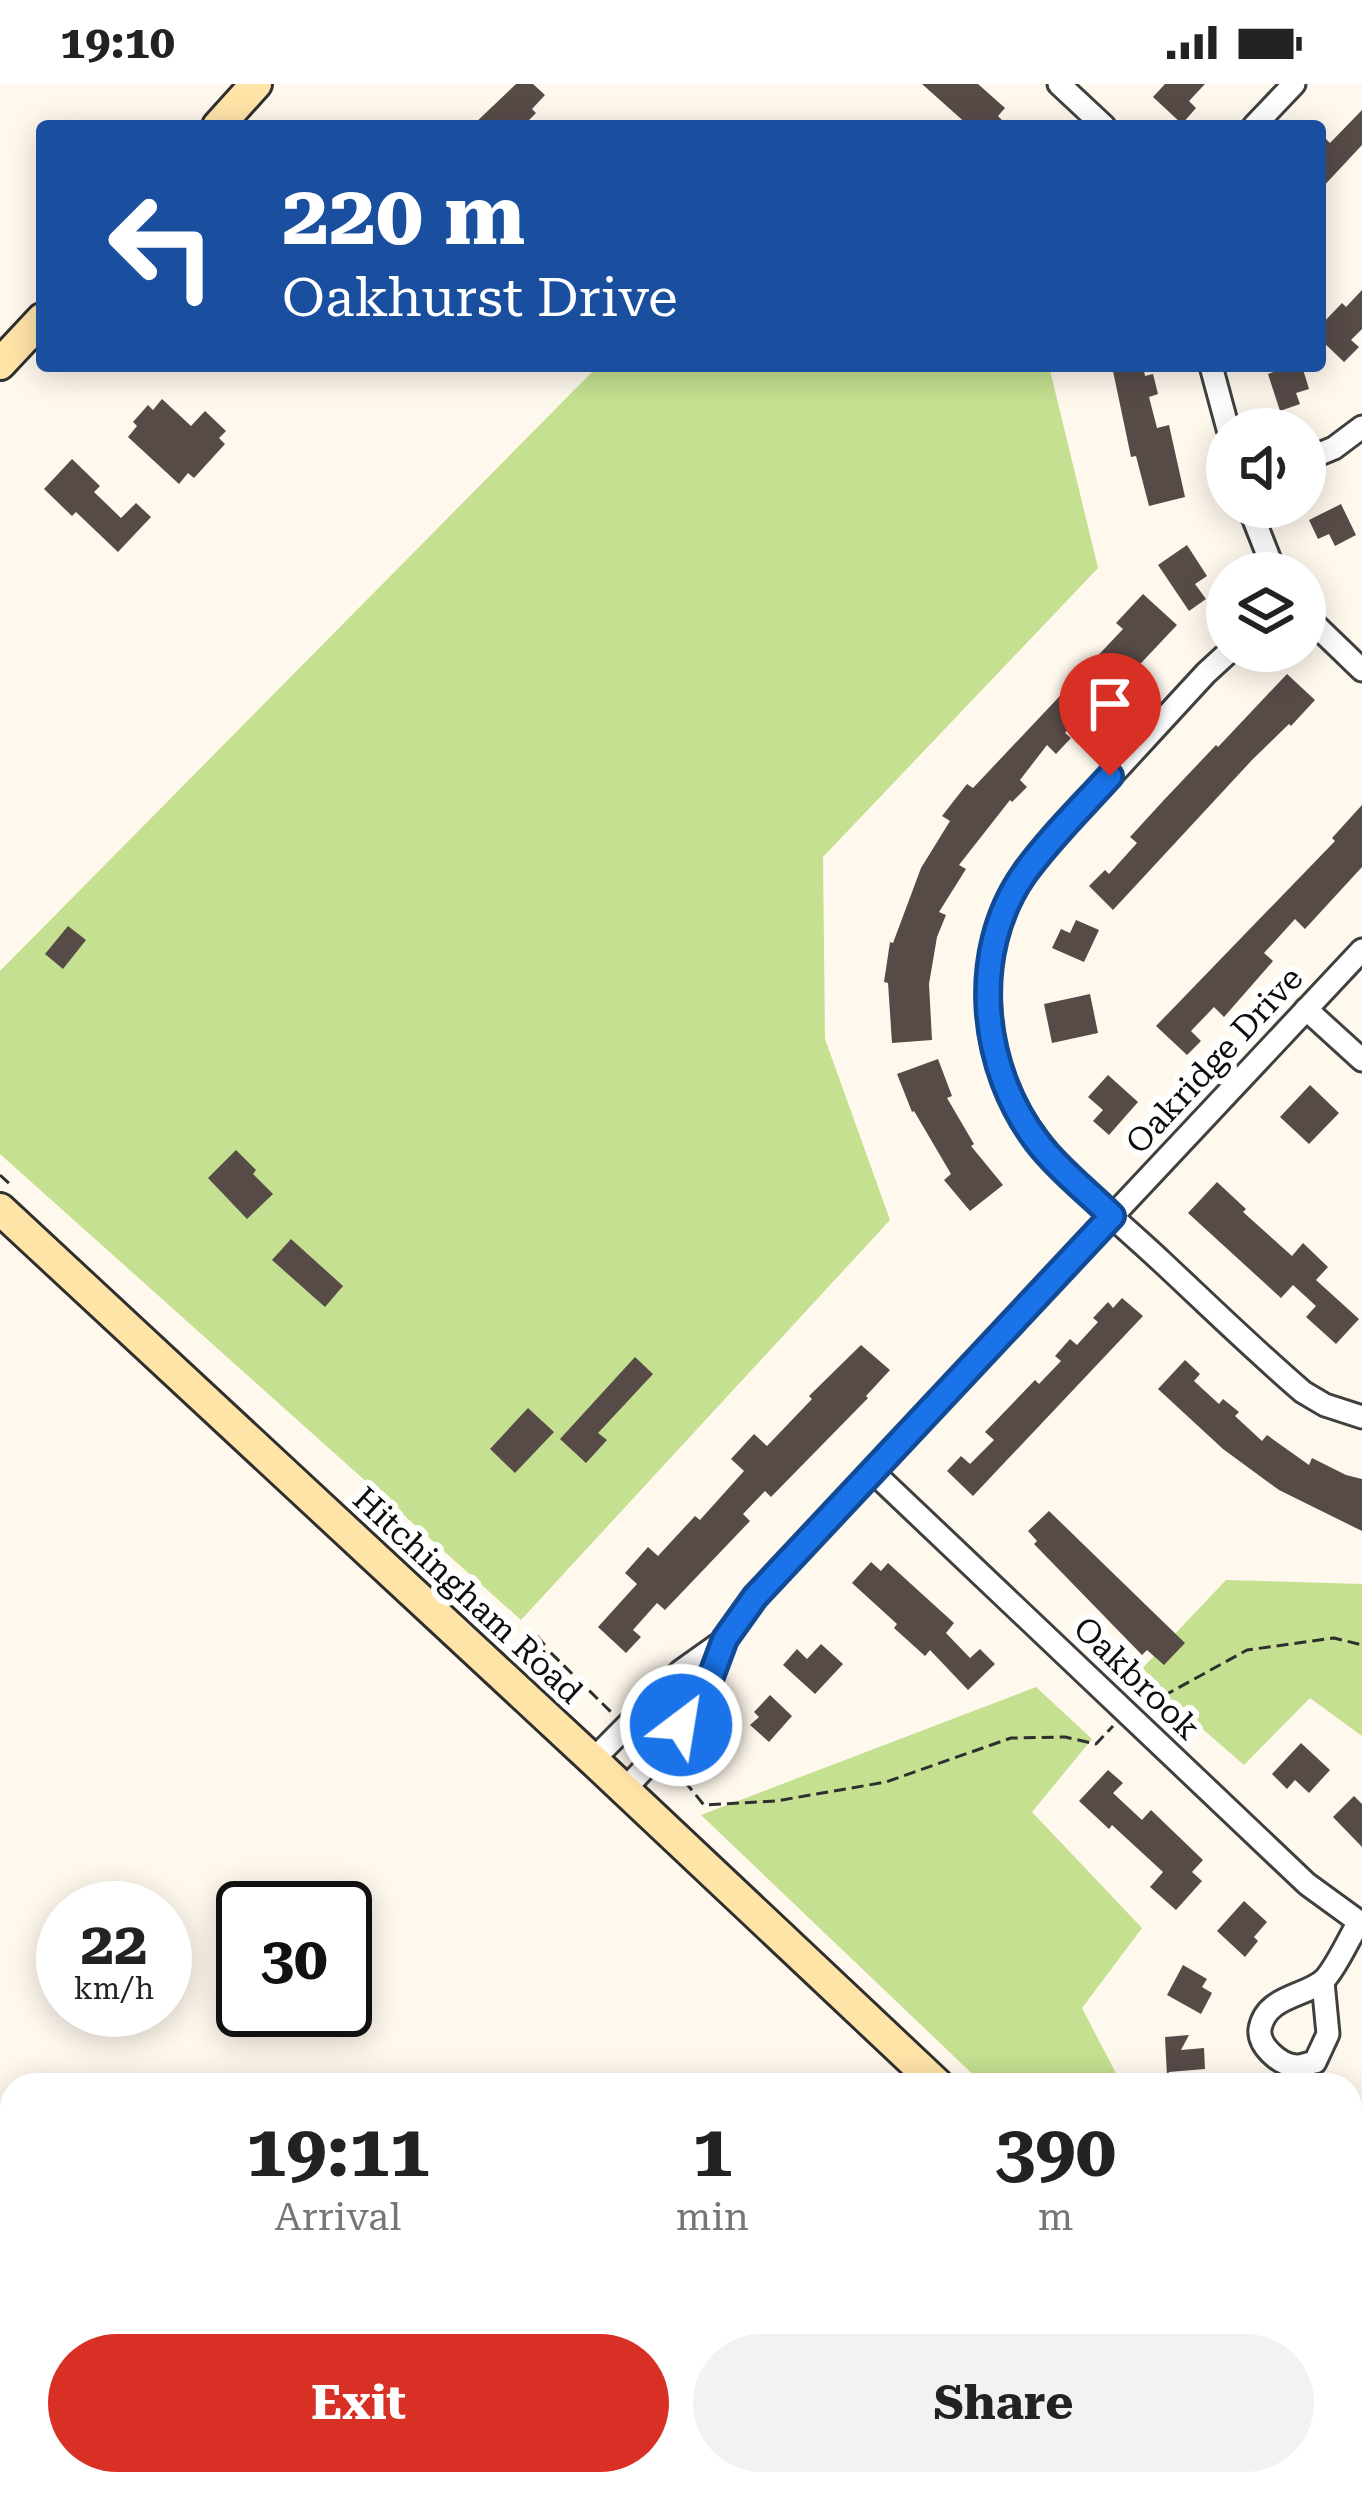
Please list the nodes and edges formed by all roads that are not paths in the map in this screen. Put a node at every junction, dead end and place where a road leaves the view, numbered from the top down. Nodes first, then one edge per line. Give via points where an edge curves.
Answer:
1 (256, 84) edge
2 (1059, 84) edge
3 (1294, 84) edge
4 (223, 120) edge
5 (1098, 120) edge
6 (1260, 120) edge
7 (36, 325) edge
8 (0, 364) edge
9 (1213, 372) edge
10 (1222, 408) edge
11 (1362, 427) edge
12 (1326, 451) edge
13 (1326, 635) edge
14 (1362, 670) edge
15 (1207, 672) edge
16 (1362, 950) edge
17 (1306, 1010) junction
18 (1362, 1060) edge
19 (8, 1200) edge
20 (1112, 1216) junction
21 (1362, 1417) edge
22 (873, 1472) junction
23 (725, 1639) junction
24 (593, 1760) junction
25 (624, 1790) junction
26 (1360, 1923) edge
27 (1323, 1982) dead end
28 (925, 2073) edge

1 - 4 street
2 - 5 street
3 - 6 street
7 - 8 street
9 - 10 street
11 - 12 street
13 - 14 street
15 - 20 street via 1034,861 994,943 989,1023 1009,1095 1042,1148
16 - 17 street, Oakridge Drive
17 - 18 street
17 - 20 street, Oakridge Drive
19 - 24 street, Hitchingham Road
20 - 21 street via 1303,1392
20 - 22 street, Oakridge Drive
22 - 23 street, Oakridge Drive
22 - 26 street, Oakbrook via 1307,1884
23 - 24 street, Oakridge Drive via 681,1671
23 - 25 street, Oakridge Drive via 703,1698
24 - 25 street, Hitchingham Road
25 - 28 street, Hitchingham Road
26 - 27 street

